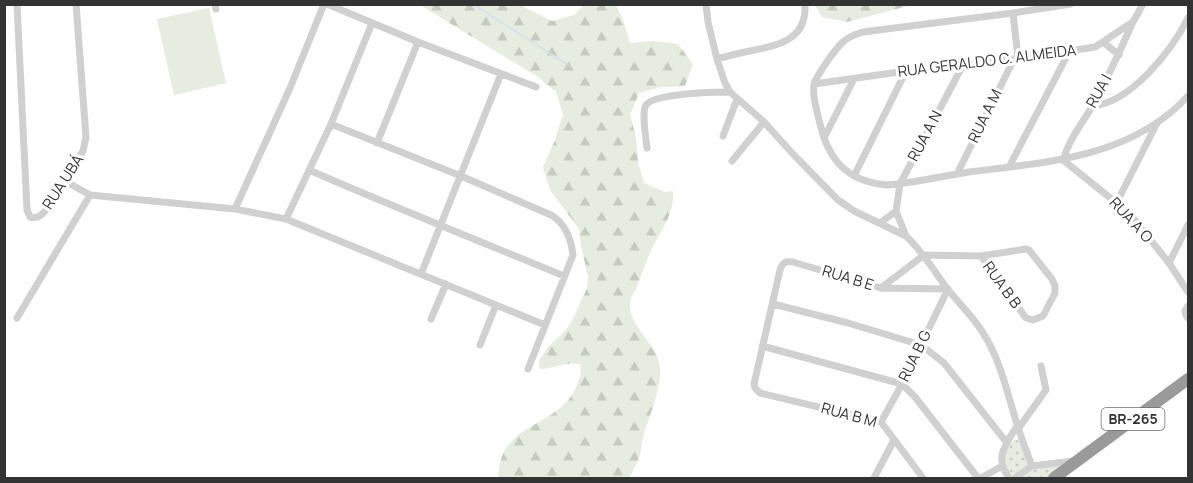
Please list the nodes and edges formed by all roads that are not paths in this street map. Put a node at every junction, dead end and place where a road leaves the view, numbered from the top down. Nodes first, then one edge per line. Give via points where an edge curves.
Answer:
1 (17, 4) edge
2 (76, 4) edge
3 (325, 4) edge
4 (706, 4) edge
5 (805, 4) edge
6 (1071, 4) edge
7 (1143, 4) edge
8 (1013, 13) junction
9 (1188, 18) edge
10 (1134, 22) junction
11 (372, 23) junction
12 (418, 42) junction
13 (1103, 42) junction
14 (1069, 51) junction
15 (1119, 55) junction
16 (1016, 58) junction
17 (717, 59) junction
18 (963, 65) junction
19 (906, 71) junction
20 (501, 74) junction
21 (854, 79) junction
22 (814, 84) junction
23 (536, 87) dead end
24 (730, 92) junction
25 (737, 99) junction
26 (1187, 99) edge
27 (1092, 106) junction
28 (764, 122) junction
29 (1157, 123) junction
30 (331, 124) junction
31 (1139, 133) junction
32 (723, 136) dead end
33 (824, 138) junction
34 (1149, 141) junction
35 (377, 143) junction
36 (647, 148) dead end
37 (1063, 160) junction
38 (732, 161) dead end
39 (1009, 167) junction
40 (309, 171) junction
41 (70, 174) junction
42 (957, 174) junction
43 (461, 176) junction
44 (854, 176) junction
45 (65, 181) junction
46 (900, 184) junction
47 (87, 193) junction
48 (1117, 202) junction
49 (235, 208) junction
50 (896, 211) junction
51 (286, 219) junction
52 (880, 223) junction
53 (440, 224) junction
54 (1188, 225) edge
55 (906, 236) junction
56 (924, 255) junction
57 (981, 256) junction
58 (1169, 263) junction
59 (421, 274) junction
60 (564, 276) junction
61 (446, 284) junction
62 (881, 288) junction
63 (1188, 289) edge
64 (948, 290) junction
65 (772, 304) junction
66 (496, 305) junction
67 (1188, 306) edge
68 (17, 318) dead end
69 (1188, 318) edge
70 (431, 319) dead end
71 (545, 325) junction
72 (480, 345) dead end
73 (921, 345) junction
74 (762, 346) junction
75 (1041, 366) dead end
76 (528, 369) dead end
77 (1188, 379) edge
78 (902, 384) junction
79 (881, 422) junction
80 (1018, 428) junction
81 (894, 441) junction
82 (1007, 443) junction
83 (1078, 460) junction
84 (1002, 466) junction
85 (1032, 466) junction
86 (874, 478) edge
87 (923, 478) edge
88 (980, 478) edge
89 (1009, 478) edge
90 (1015, 478) edge
91 (1054, 478) edge

1 - 45 street, RUA UBÁ via 30,217 42,214
2 - 41 street, RUA UBÁ via 86,136 83,151
3 - 11 street
3 - 49 street
4 - 17 street
5 - 17 street via 805,19 791,38 779,45
6 - 8 street
7 - 10 street
8 - 16 street
8 - 22 street via 855,34 837,48
9 - 27 street via 1165,55 1137,84
10 - 13 street, RUA GERALDO C. ALMEIDA
10 - 15 street, RUA I
11 - 12 street
11 - 30 street
12 - 20 street
12 - 35 street
13 - 14 street, RUA GERALDO C. ALMEIDA
13 - 15 street
14 - 16 street, RUA GERALDO C. ALMEIDA
14 - 39 street
15 - 27 street, RUA I
16 - 18 street, RUA GERALDO C. ALMEIDA
16 - 42 street, RUA A M
17 - 24 street
18 - 19 street, RUA GERALDO C. ALMEIDA
18 - 46 street, RUA A N
19 - 21 street, RUA GERALDO C. ALMEIDA
19 - 44 street
20 - 23 street
20 - 43 street
21 - 22 street, RUA GERALDO C. ALMEIDA
21 - 33 street
22 - 33 street
24 - 25 street
24 - 36 street via 687,94 648,102 644,109
25 - 28 street
25 - 32 street
26 - 29 street
27 - 37 street, RUA I via 1067,145
28 - 38 street
28 - 52 street via 838,200
29 - 31 street
29 - 34 street
30 - 35 street
30 - 40 street
31 - 34 street
31 - 37 street via 1106,148
33 - 44 street via 832,156
34 - 48 street
35 - 43 street
37 - 39 street
37 - 48 street, RUA A O
39 - 42 street
40 - 51 street
40 - 53 street
41 - 45 street, RUA UBÁ
41 - 47 street
42 - 46 street
43 - 53 street
43 - 60 street via 552,215 563,224 573,255
44 - 46 street via 873,184
45 - 47 street
46 - 50 street, RUA A N
47 - 49 street
47 - 68 street
48 - 58 street, RUA A O
49 - 51 street
50 - 52 street
50 - 55 street
51 - 59 street
52 - 55 street
53 - 59 street
53 - 60 street
54 - 58 street
55 - 56 street
56 - 57 street
56 - 62 street
56 - 64 street
57 - 57 street, RUA B B via 1023,315 1029,320 1043,316 1055,286 1029,250
58 - 63 street, RUA A O
59 - 61 street
60 - 71 street
61 - 66 street
61 - 70 street
62 - 64 street, RUA B E
62 - 65 street, RUA B E via 785,262
64 - 73 street, RUA B G
64 - 80 street via 983,332 1007,388
65 - 73 street
65 - 74 street
66 - 71 street
66 - 72 street
67 - 69 street
71 - 76 street
73 - 78 street, RUA B G
73 - 82 street via 944,363
74 - 78 street
74 - 79 street, RUA B M via 754,384 760,393
75 - 80 street via 1046,390
77 - 83 highway, BR-265
78 - 79 street, RUA B G
78 - 88 street
79 - 81 street, RUA B M
80 - 82 street
80 - 85 street
81 - 86 street
81 - 87 street, RUA B M
82 - 84 street via 1002,451
83 - 85 street
83 - 91 highway, BR-265
84 - 88 street
84 - 89 street
85 - 90 street

